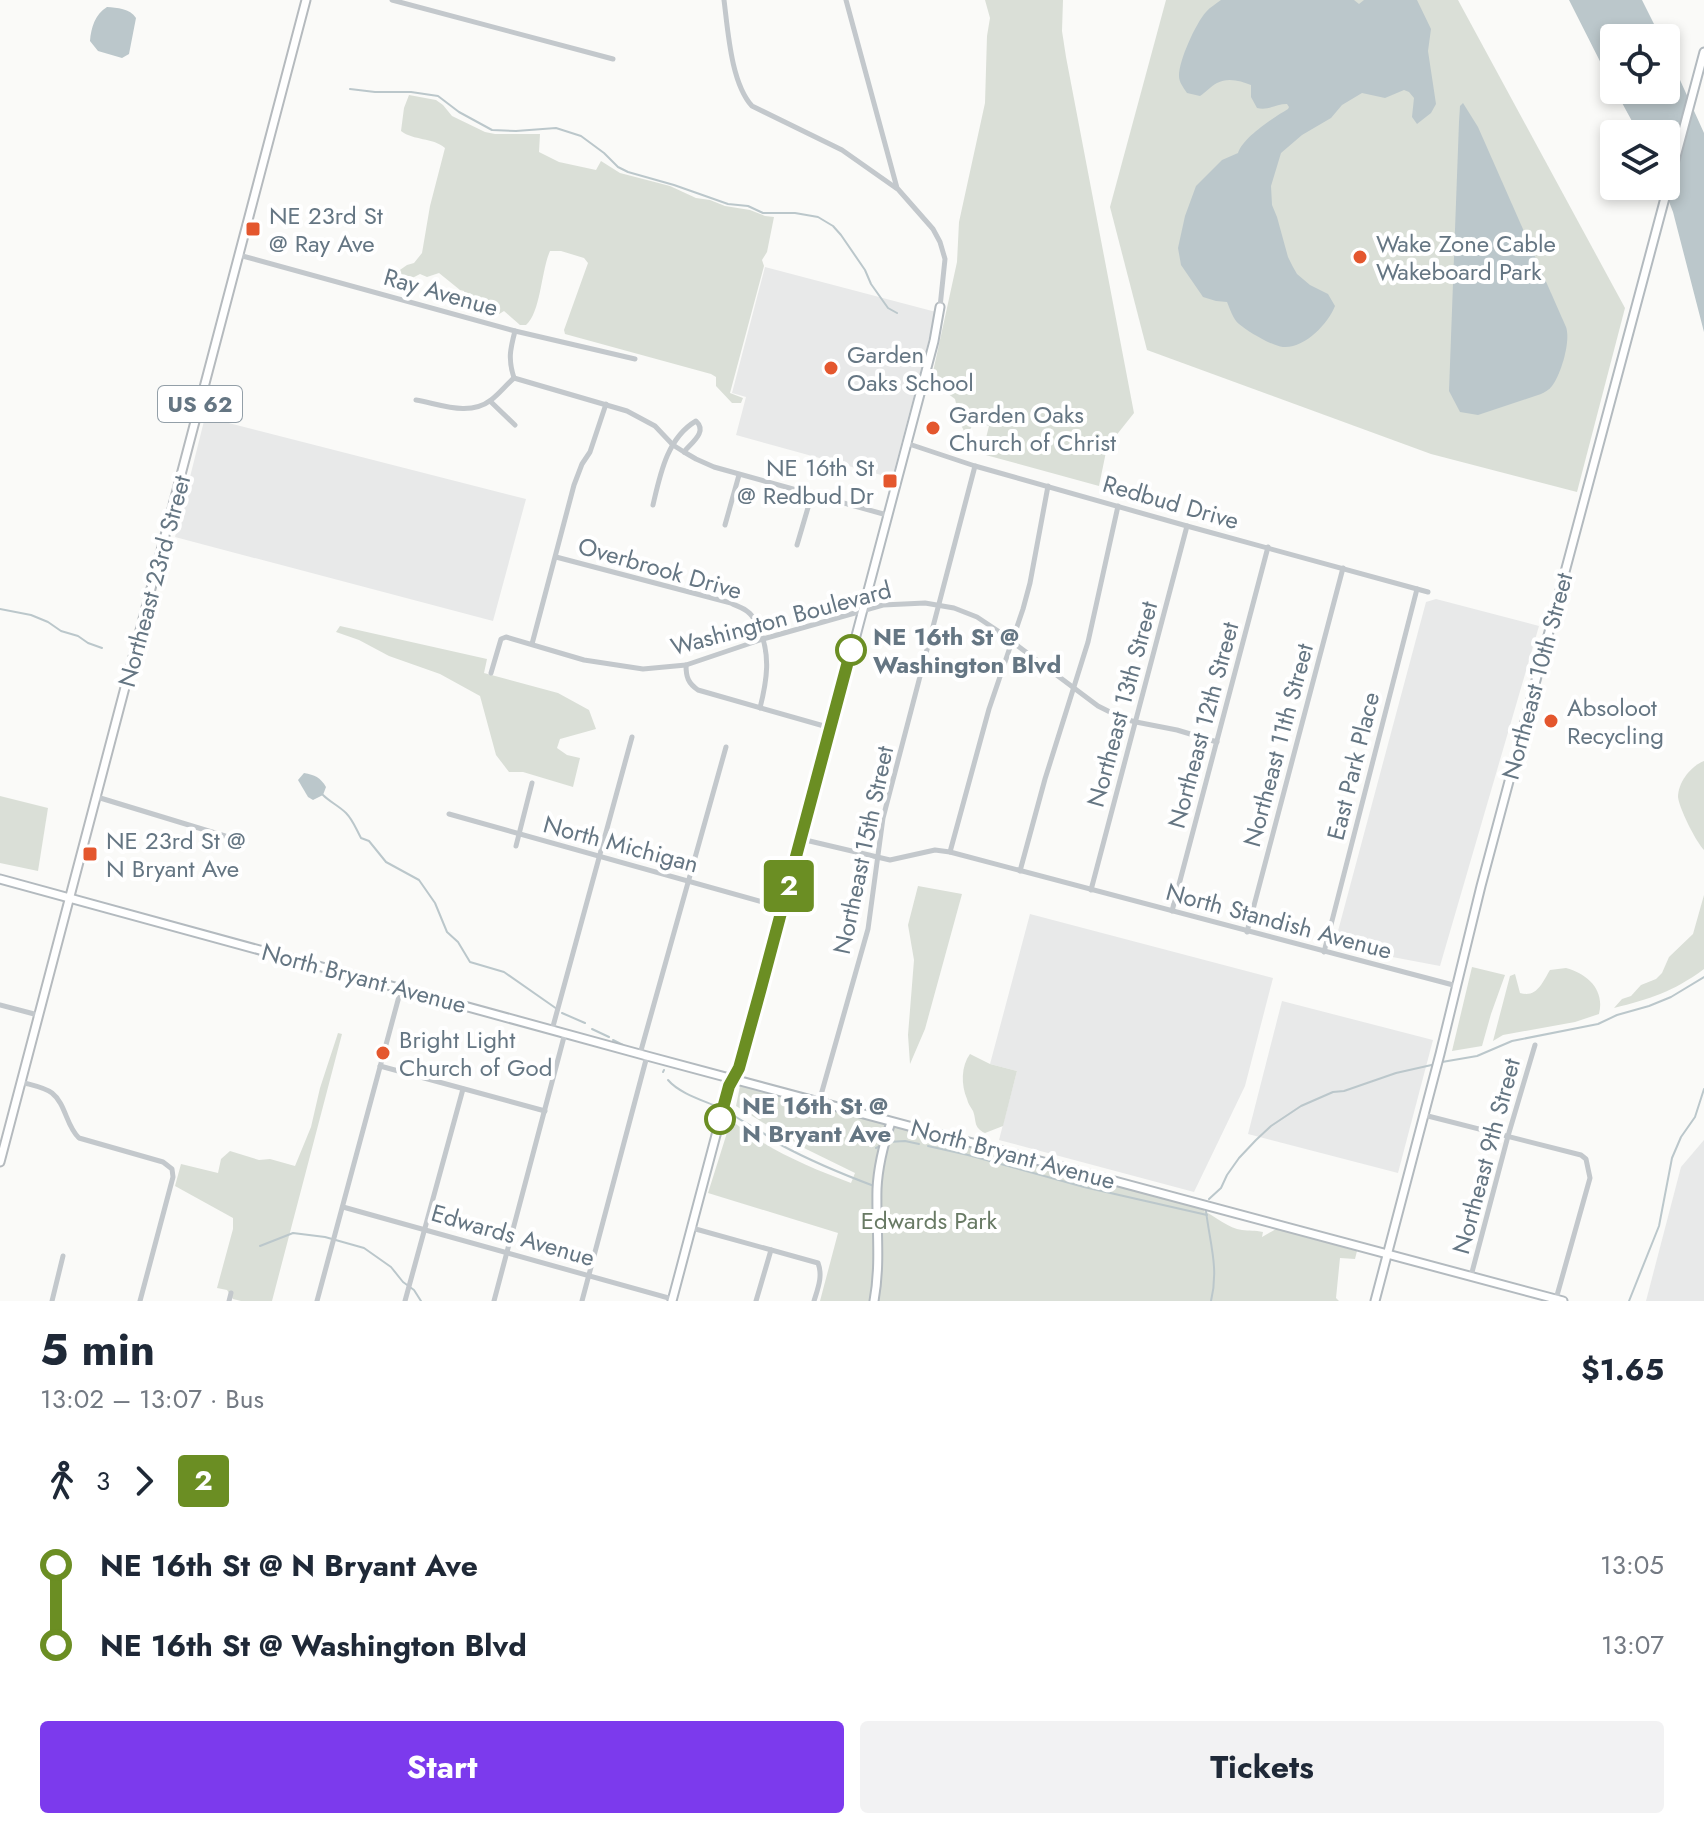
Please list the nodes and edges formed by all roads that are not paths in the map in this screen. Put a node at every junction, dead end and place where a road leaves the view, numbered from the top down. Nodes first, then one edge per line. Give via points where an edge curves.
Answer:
1 (306, 0) edge
2 (392, 0) edge
3 (724, 0) edge
4 (846, 0) edge
5 (1704, 52) edge
6 (613, 59) dead end
7 (897, 188) junction
8 (239, 255) junction
9 (940, 307) joint
10 (515, 331) junction
11 (635, 359) dead end
12 (514, 378) junction
13 (416, 400) dead end
14 (490, 401) junction
15 (606, 404) junction
16 (515, 425) dead end
17 (906, 443) junction
18 (673, 445) junction
19 (684, 452) junction
20 (975, 466) junction
21 (739, 475) junction
22 (1048, 486) junction
23 (812, 494) junction
24 (653, 505) dead end
25 (1118, 506) junction
26 (887, 515) junction
27 (725, 525) dead end
28 (1187, 526) junction
29 (797, 545) dead end
30 (1268, 547) junction
31 (556, 557) junction
32 (1343, 568) junction
33 (1417, 589) junction
34 (1428, 592) dead end
35 (938, 605) junction
36 (861, 612) junction
37 (763, 639) junction
38 (1012, 641) junction
39 (532, 644) junction
40 (686, 665) junction
41 (491, 673) dead end
42 (1074, 688) junction
43 (760, 708) junction
44 (1136, 722) junction
45 (831, 728) junction
46 (632, 737) dead end
47 (1217, 742) junction
48 (726, 747) dead end
49 (532, 783) dead end
50 (97, 797) junction
51 (449, 814) dead end
52 (518, 834) junction
53 (225, 836) dead end
54 (801, 839) junction
55 (516, 846) dead end
56 (950, 852) junction
57 (599, 857) junction
58 (879, 858) junction
59 (1020, 871) junction
60 (0, 879) edge
61 (688, 881) junction
62 (1091, 890) junction
63 (70, 898) junction
64 (784, 908) junction
65 (1172, 911) junction
66 (1247, 932) junction
67 (1324, 952) junction
68 (1457, 986) junction
69 (401, 988) junction
70 (0, 1005) edge
71 (39, 1015) junction
72 (552, 1030) junction
73 (565, 1033) junction
74 (1535, 1045) dead end
75 (644, 1055) junction
76 (380, 1066) junction
77 (733, 1079) junction
78 (21, 1082) junction
79 (463, 1089) junction
80 (819, 1102) junction
81 (545, 1111) junction
82 (1424, 1115) junction
83 (891, 1122) junction
84 (4, 1134) edge
85 (1508, 1136) junction
86 (0, 1162) edge
87 (343, 1207) junction
88 (692, 1228) junction
89 (425, 1229) junction
90 (771, 1250) junction
91 (508, 1253) junction
92 (1387, 1254) junction
93 (63, 1256) dead end
94 (589, 1275) junction
95 (1471, 1276) junction
96 (231, 1293) dead end
97 (672, 1300) edge
98 (1559, 1300) edge
99 (52, 1301) edge
100 (140, 1301) edge
101 (229, 1301) edge
102 (317, 1301) edge
103 (405, 1301) edge
104 (494, 1301) edge
105 (582, 1301) edge
106 (756, 1301) edge
107 (814, 1301) edge
108 (874, 1301) edge
109 (1375, 1301) edge

1 - 8 street, Northeast 23rd Street / US 62
2 - 6 street
3 - 7 street via 737,79 752,106 842,150
4 - 7 street
5 - 68 street, Northeast 10th Street
7 - 9 street via 940,242 945,259
8 - 10 street, Ray Avenue
8 - 50 street, Northeast 23rd Street / US 62
9 - 17 street
10 - 11 street, Ray Avenue
10 - 12 street via 510,352
12 - 14 street
12 - 15 street
13 - 14 street via 465,408
14 - 16 street
15 - 18 street via 642,418
15 - 31 street via 574,485
17 - 20 street, Redbud Drive
17 - 26 street
18 - 19 street
18 - 19 street via 696,421 698,437
18 - 24 street
19 - 21 street
20 - 22 street, Redbud Drive
20 - 35 street, Northeast 15th Street
21 - 23 street
21 - 27 street
22 - 25 street, Redbud Drive
22 - 38 street via 1030,583
23 - 26 street
23 - 29 street
25 - 28 street, Redbud Drive
25 - 42 street
26 - 36 street
28 - 30 street, Redbud Drive
28 - 44 street, Northeast 13th Street
30 - 32 street, Redbud Drive
30 - 47 street, Northeast 12th Street
31 - 37 street, Overbrook Drive via 731,603 748,611
31 - 39 street
32 - 33 street, Redbud Drive
32 - 66 street, Northeast 11th Street
33 - 34 street, Redbud Drive
33 - 67 street, East Park Place
35 - 36 street, Washington Boulevard via 883,605
35 - 38 street, Washington Boulevard via 977,617
35 - 58 street, Northeast 15th Street via 886,807
36 - 37 street, Washington Boulevard
36 - 45 street
37 - 40 street, Washington Boulevard
37 - 43 street, Overbrook Drive via 768,668
38 - 42 street, Washington Boulevard
38 - 56 street
39 - 40 street, Washington Boulevard via 613,666
39 - 41 street, Washington Boulevard via 501,639
40 - 43 street via 686,676 698,690
42 - 44 street, Washington Boulevard via 1111,713
42 - 59 street
43 - 45 street
44 - 47 street, Washington Boulevard
44 - 62 street, Northeast 13th Street
45 - 54 street
46 - 57 street
47 - 65 street, Northeast 12th Street
48 - 61 street
49 - 52 street
50 - 53 street
50 - 63 street, Northeast 23rd Street / US 62
51 - 52 street, North Michigan
52 - 55 street
52 - 57 street, North Michigan
54 - 58 street
54 - 64 street
56 - 58 street
56 - 59 street, North Standish Avenue
57 - 61 street, North Michigan
57 - 72 street
58 - 80 street, Northeast 15th Street via 868,929
59 - 62 street, North Standish Avenue
60 - 63 street, North Bryant Avenue
61 - 64 street, North Michigan
61 - 75 street
62 - 65 street, North Standish Avenue
63 - 69 street, North Bryant Avenue
63 - 71 street, Northeast 23rd Street / US 62
64 - 77 street
65 - 66 street, North Standish Avenue
66 - 67 street, North Standish Avenue
67 - 68 street, North Standish Avenue
68 - 82 street, Northeast 10th Street
69 - 72 street, North Bryant Avenue
69 - 76 street
70 - 71 street
71 - 78 street, Northeast 23rd Street / US 62
72 - 73 street, North Bryant Avenue
73 - 75 street, North Bryant Avenue
73 - 81 street
74 - 85 street, Northeast 9th Street
75 - 77 street, North Bryant Avenue
75 - 94 street
76 - 79 street
76 - 87 street
77 - 80 street, North Bryant Avenue
77 - 88 street
78 - 84 street, Northeast 23rd Street / US 62
78 - 100 street via 54,1095 79,1138 172,1169
79 - 81 street
79 - 89 street
80 - 83 street, North Bryant Avenue
81 - 91 street
82 - 85 street
82 - 92 street, Northeast 10th Street
83 - 92 street, North Bryant Avenue
83 - 108 street via 877,1188
84 - 86 street, Northeast 23rd Street / US 62
85 - 95 street, Northeast 9th Street
85 - 98 street via 1586,1159 1590,1178
87 - 89 street, Edwards Avenue
87 - 102 street
88 - 90 street
88 - 97 street
89 - 91 street, Edwards Avenue
89 - 103 street
90 - 106 street
90 - 107 street via 818,1263
91 - 94 street, Edwards Avenue
91 - 104 street
92 - 95 street, North Bryant Avenue
92 - 109 street, Northeast 10th Street
93 - 99 street
94 - 97 street, Edwards Avenue
94 - 105 street
95 - 98 street, North Bryant Avenue
96 - 101 street

